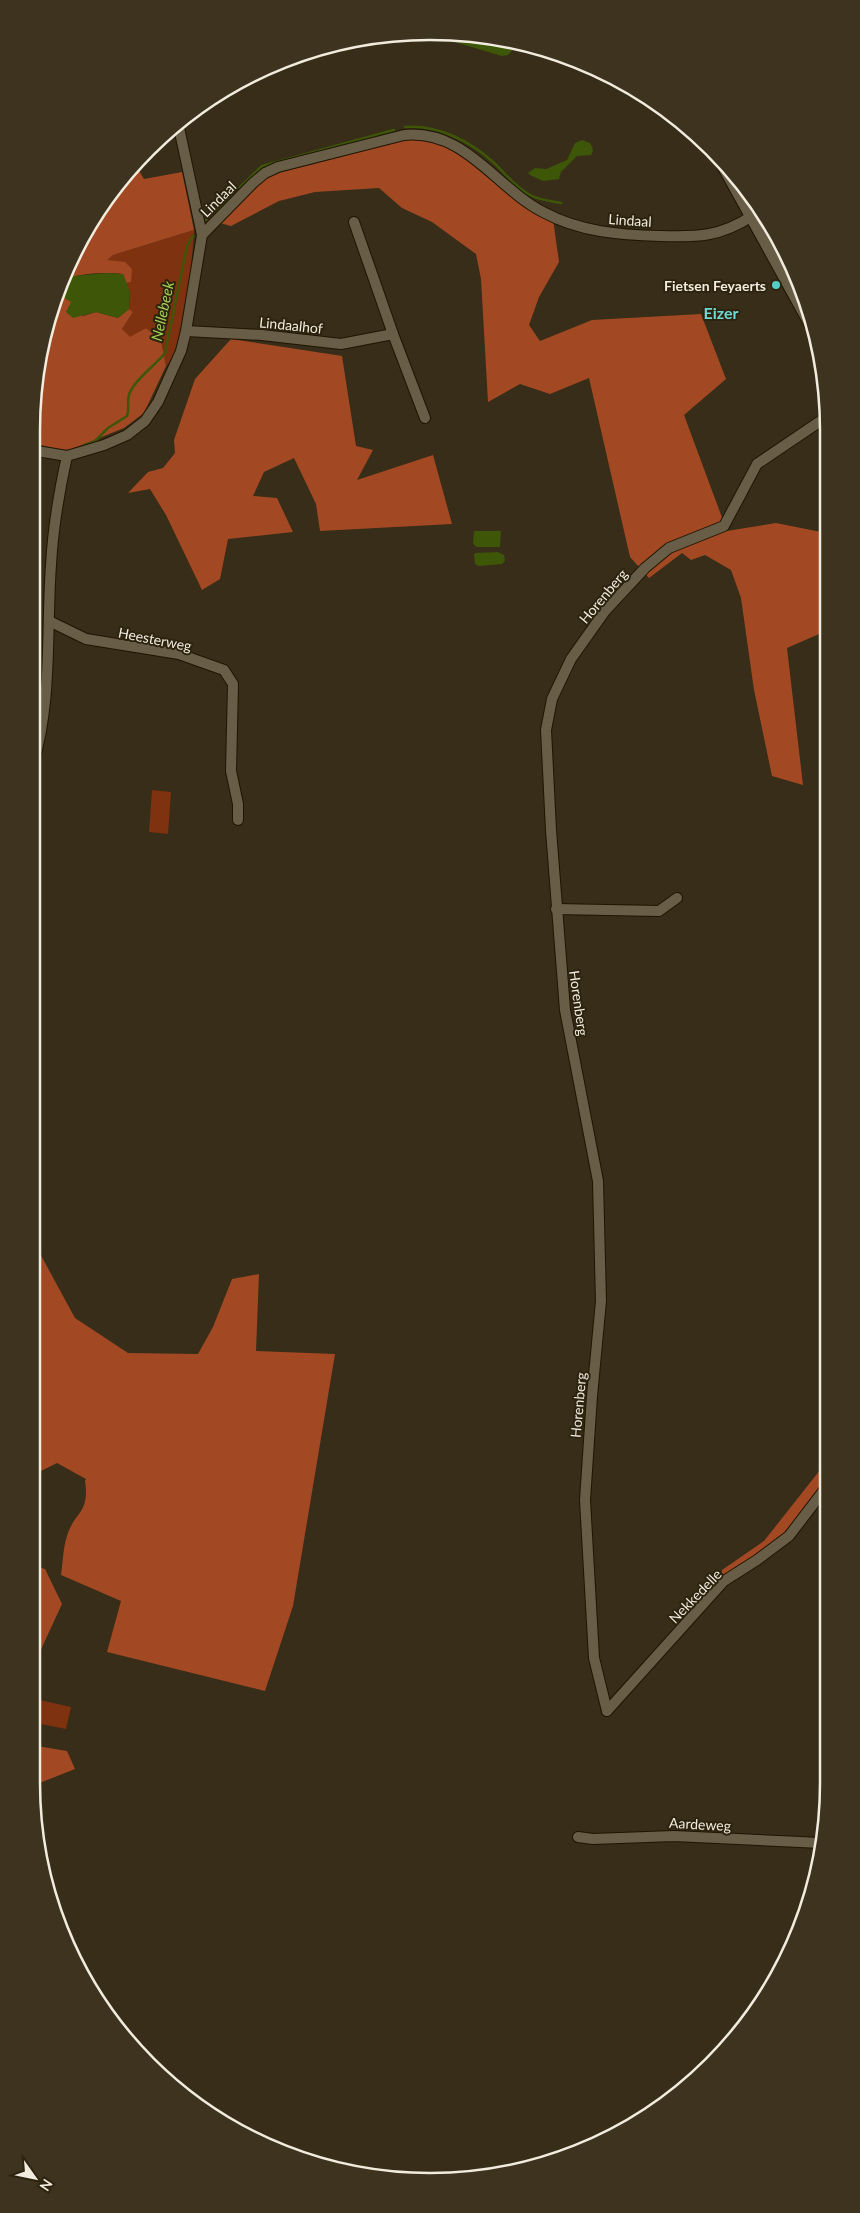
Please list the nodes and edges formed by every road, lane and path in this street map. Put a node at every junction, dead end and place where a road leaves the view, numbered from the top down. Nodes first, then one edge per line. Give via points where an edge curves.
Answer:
1 (180, 132) edge
2 (742, 197) edge
3 (752, 216) junction
4 (354, 222) dead end
5 (202, 235) junction
6 (796, 298) edge
7 (186, 331) junction
8 (393, 334) junction
9 (425, 418) dead end
10 (820, 422) edge
11 (40, 452) edge
12 (67, 456) junction
13 (49, 622) junction
14 (40, 730) edge
15 (238, 820) dead end
16 (677, 898) dead end
17 (556, 909) junction
18 (820, 1495) edge
19 (607, 1711) joint
20 (578, 1837) dead end
21 (816, 1843) edge

1 - 5 street
2 - 3 street
3 - 5 street, Lindaal via 726,230 701,237 626,235 570,225 517,196 471,154 429,135 416,134 278,167 265,173
3 - 6 street
4 - 8 street
5 - 7 street, Lindaal
7 - 8 street, Lindaalhof via 341,344
7 - 12 street, Lindaal via 169,380 145,421 127,435
8 - 9 street
10 - 17 street, Horenberg via 757,464 724,526 669,548 644,568 605,611 571,659 552,699 546,730
11 - 12 street
12 - 13 street via 57,501
13 - 14 street
13 - 15 street, Heesterweg via 86,639 179,654 224,670 234,684 231,772
16 - 17 street via 659,911
17 - 19 street, Horenberg via 565,1010 598,1181 601,1301 585,1500 594,1658
18 - 19 street, Nekkedelle via 789,1536 724,1581
20 - 21 street, Aardeweg via 674,1836

